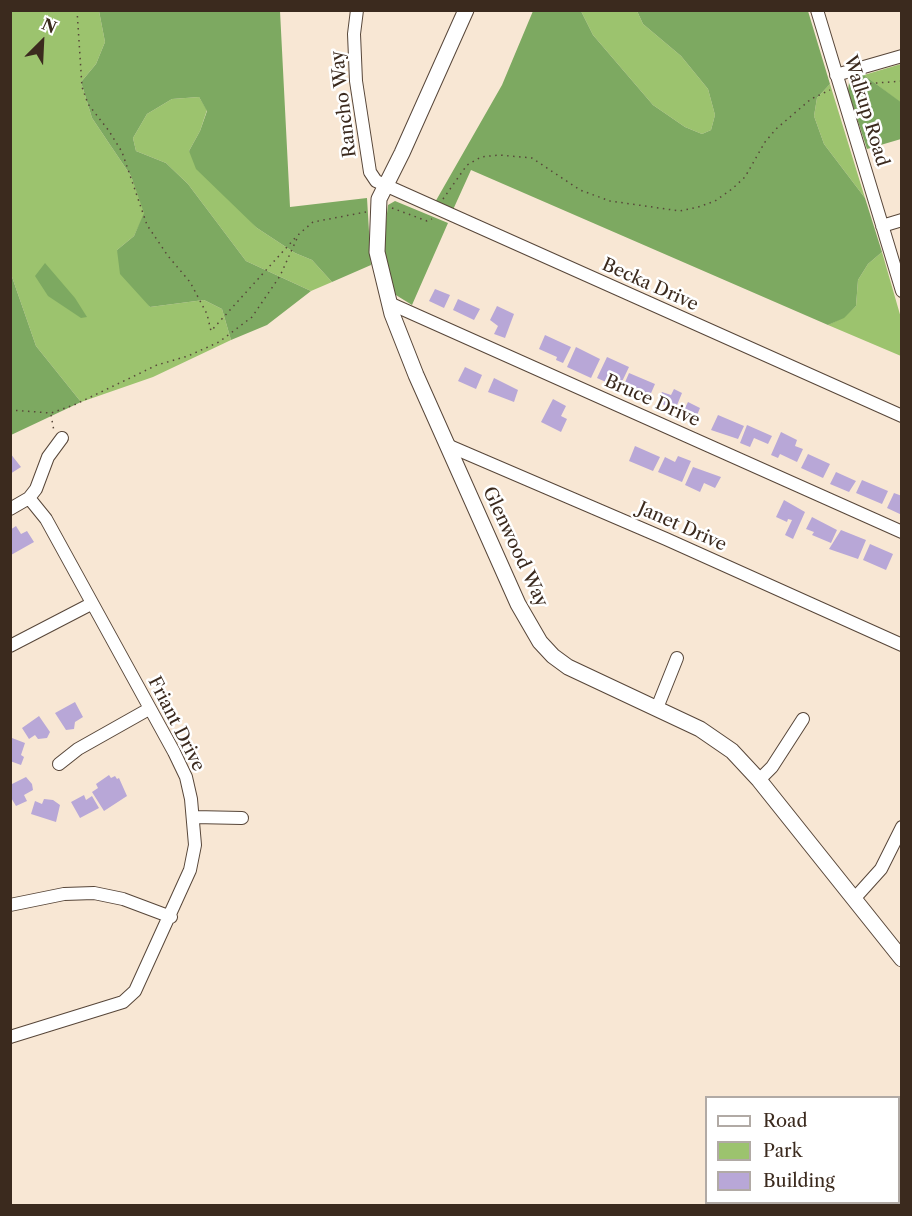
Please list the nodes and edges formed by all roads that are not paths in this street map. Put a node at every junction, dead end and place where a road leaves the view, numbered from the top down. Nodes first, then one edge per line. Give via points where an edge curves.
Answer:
1 (357, 10) edge
2 (466, 10) edge
3 (817, 10) edge
4 (902, 56) edge
5 (837, 80) junction
6 (384, 187) junction
7 (902, 220) edge
8 (882, 226) junction
9 (902, 291) edge
10 (389, 303) junction
11 (902, 417) edge
12 (60, 440) road end
13 (447, 446) junction
14 (29, 498) junction
15 (10, 509) edge
16 (902, 532) edge
17 (91, 604) junction
18 (902, 645) edge
19 (10, 646) edge
20 (677, 658) dead end
21 (657, 708) junction
22 (149, 709) junction
23 (803, 719) dead end
24 (59, 764) dead end
25 (759, 780) junction
26 (194, 817) junction
27 (242, 818) dead end
28 (902, 827) edge
29 (854, 899) junction
30 (10, 905) edge
31 (171, 917) junction
32 (902, 959) edge
33 (10, 1037) edge

1 - 6 street, Rancho Way via 354,44 361,116 370,172
2 - 6 street, Glenwood Way
3 - 5 street, Walkup Road
4 - 5 street
5 - 8 street, Walkup Road
6 - 10 street, Glenwood Way via 377,210 378,252
6 - 11 street, Becka Drive
7 - 8 street
8 - 9 street, Walkup Road
10 - 13 street, Glenwood Way
10 - 16 street, Bruce Drive
12 - 14 street via 48,456 42,477
13 - 18 street, Janet Drive
13 - 21 street, Glenwood Way via 518,604 540,642 568,667
14 - 15 street
14 - 17 street, Friant Drive via 45,519
17 - 19 street
17 - 22 street, Friant Drive
20 - 21 street
21 - 25 street, Glenwood Way via 718,740
22 - 24 street
22 - 26 street, Friant Drive via 186,777
23 - 25 street
25 - 29 street, Glenwood Way
26 - 27 street
26 - 31 street, Friant Drive via 195,845 190,870
28 - 29 street via 881,869
29 - 32 street, Glenwood Way
30 - 31 street via 64,894 94,893
31 - 33 street, Friant Drive via 141,981 123,1002

